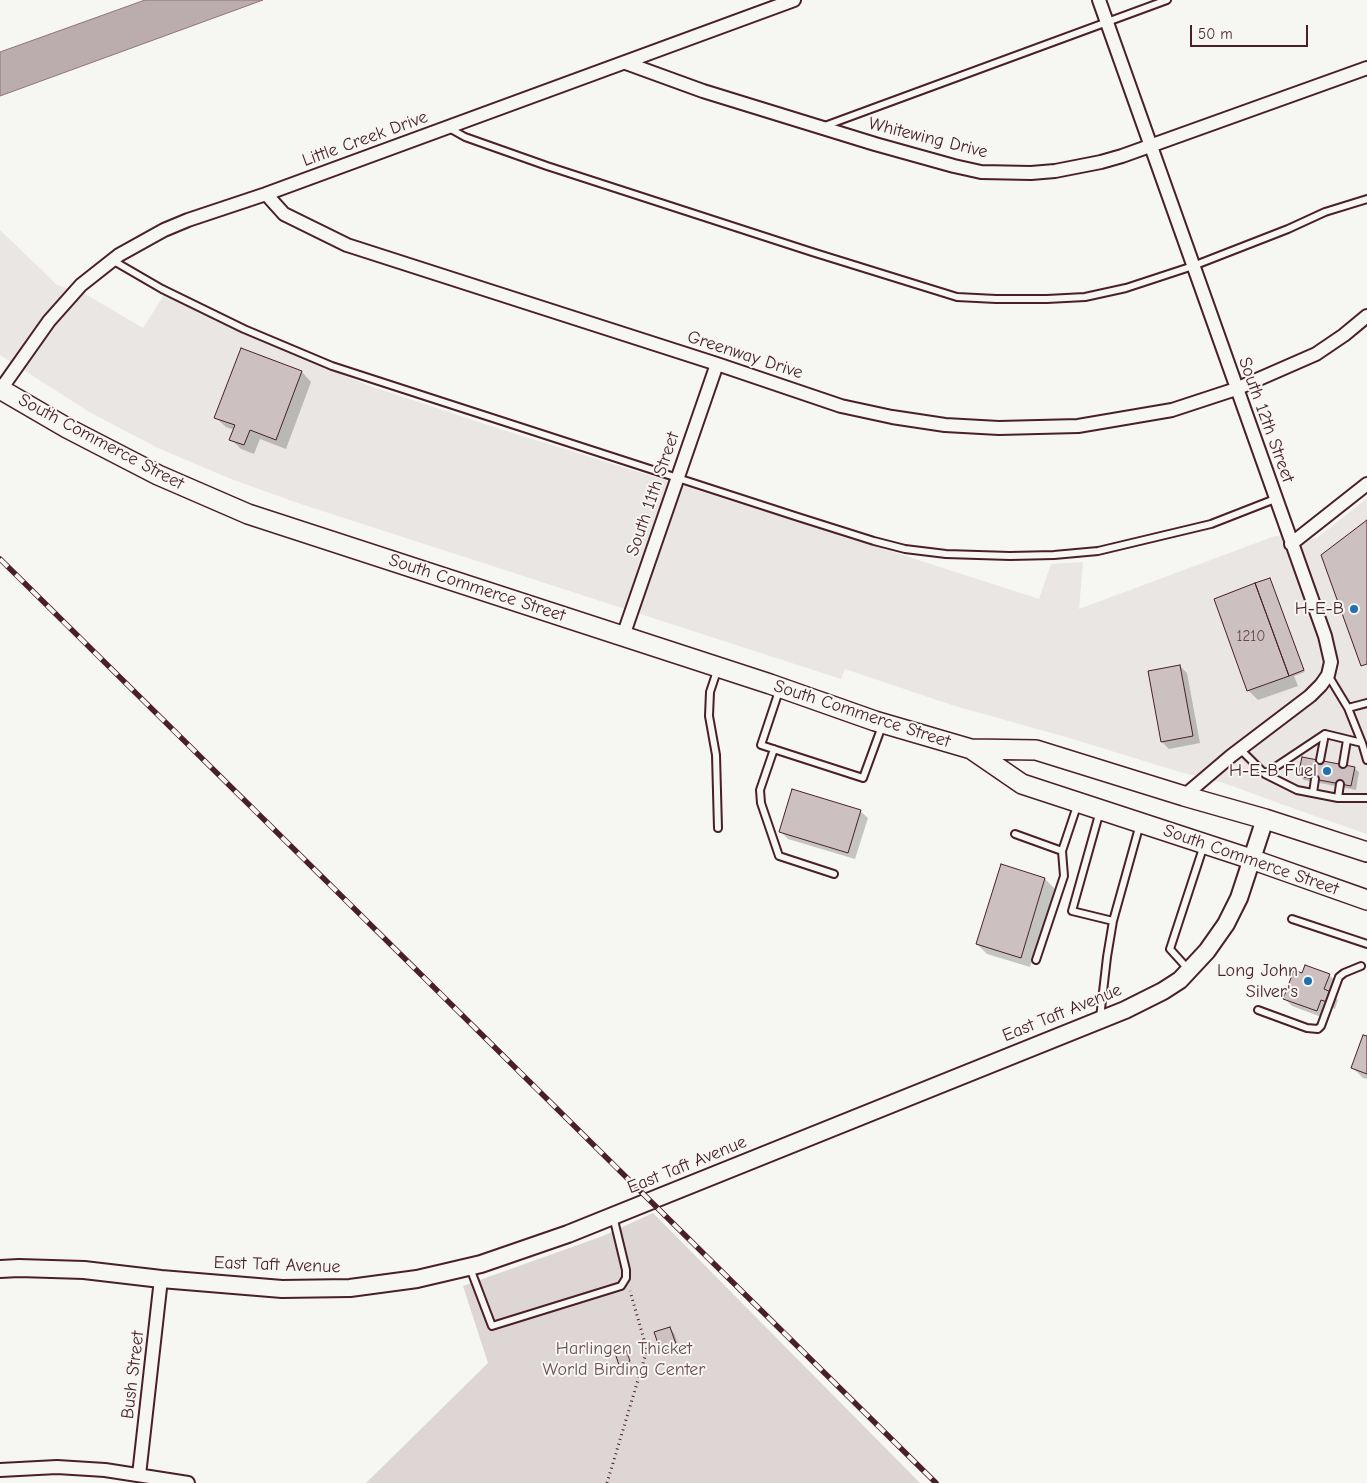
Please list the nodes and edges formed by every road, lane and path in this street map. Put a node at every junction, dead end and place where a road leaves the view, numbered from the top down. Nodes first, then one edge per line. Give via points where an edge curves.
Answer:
1 (794, 0) edge
2 (1099, 0) edge
3 (1167, 0) edge
4 (1106, 21) junction
5 (626, 63) junction
6 (1367, 68) edge
7 (821, 127) junction
8 (448, 128) junction
9 (1151, 145) junction
10 (266, 194) junction
11 (1367, 199) edge
12 (112, 260) junction
13 (1193, 266) junction
14 (1367, 316) edge
15 (717, 364) junction
16 (0, 389) edge
17 (1236, 389) junction
18 (676, 478) junction
19 (1367, 484) edge
20 (1276, 500) junction
21 (1291, 544) junction
22 (623, 636) junction
23 (719, 667) junction
24 (1328, 675) junction
25 (780, 687) junction
26 (1367, 703) edge
27 (1348, 708) junction
28 (883, 723) junction
29 (1324, 734) junction
30 (1347, 740) junction
31 (1362, 743) junction
32 (774, 749) junction
33 (971, 749) junction
34 (1240, 749) junction
35 (1320, 760) dead end
36 (1367, 760) edge
37 (1343, 764) dead end
38 (1265, 774) junction
39 (1315, 779) dead end
40 (1340, 784) dead end
41 (1313, 793) junction
42 (1184, 796) junction
43 (1338, 798) junction
44 (1367, 798) edge
45 (1078, 802) junction
46 (1101, 810) junction
47 (1265, 819) junction
48 (1141, 822) junction
49 (718, 828) dead end
50 (1015, 834) dead end
51 (1205, 844) junction
52 (1062, 851) junction
53 (1367, 852) edge
54 (1251, 859) junction
55 (834, 874) dead end
56 (1367, 900) edge
57 (1113, 920) junction
58 (1292, 920) dead end
59 (1367, 944) edge
60 (1036, 960) dead end
61 (1361, 966) dead end
62 (1189, 970) junction
63 (1258, 1010) dead end
64 (1100, 1020) junction
65 (613, 1216) junction
66 (470, 1267) junction
67 (0, 1269) edge
68 (161, 1279) junction
69 (621, 1286) junction
70 (0, 1470) edge
71 (139, 1475) junction
72 (188, 1483) edge
73 (607, 1483) edge

1 - 5 street, Little Creek Drive
2 - 4 street, South 12th Street
3 - 4 lane
4 - 7 lane
4 - 9 street, South 12th Street
5 - 7 street, Whitewing Drive
5 - 8 street, Little Creek Drive
6 - 9 street, Whitewing Drive
7 - 9 street, Whitewing Drive via 982,172 1055,171 1101,162
8 - 10 street, Little Creek Drive
8 - 13 lane via 547,166 957,297 1085,297 1126,288
9 - 13 street, South 12th Street
10 - 12 street, Little Creek Drive via 164,230
10 - 15 street, Greenway Drive via 284,214 347,245
11 - 13 lane via 1325,212
12 - 16 street, Little Creek Drive via 81,286 50,321
12 - 18 lane via 162,289 244,329 332,366
13 - 17 street, South 12th Street
14 - 17 street, Greenway Drive via 1316,354
15 - 17 street, Greenway Drive via 866,412 945,425 999,428 1088,424 1172,410
15 - 18 street, South 11th Street
16 - 22 main road, South Commerce Street via 158,475 248,514
17 - 20 street, South 12th Street
18 - 20 lane via 874,541 946,554 1036,556 1098,551 1211,524
18 - 22 street, South 11th Street
19 - 21 street
20 - 21 street, South 12th Street
21 - 24 street, South 12th Street via 1329,649
22 - 23 main road, South Commerce Street
23 - 25 main road, South Commerce Street
23 - 49 lane via 710,692 709,716 716,755
24 - 27 lane
24 - 34 street via 1310,696
25 - 28 main road, South Commerce Street
25 - 32 lane via 761,745
26 - 27 lane
27 - 31 lane
28 - 32 lane via 864,778
28 - 33 main road, South Commerce Street
29 - 30 lane
29 - 35 lane
29 - 38 lane
30 - 31 lane
30 - 37 lane
31 - 36 lane
32 - 55 lane via 760,790 761,804 780,856
33 - 42 main road, South Commerce Street via 1036,750
33 - 45 main road, South Commerce Street via 1022,784
34 - 38 lane
34 - 42 street
38 - 41 lane via 1297,790
39 - 41 lane
40 - 43 lane
41 - 43 lane
42 - 47 main road, South Commerce Street
43 - 44 lane
45 - 46 main road, South Commerce Street
45 - 52 lane
46 - 48 main road, South Commerce Street
46 - 57 lane via 1072,911
47 - 53 main road, South Commerce Street
47 - 54 street, East Taft Avenue
48 - 51 main road, South Commerce Street
48 - 57 lane
50 - 52 lane
51 - 54 main road, South Commerce Street
51 - 62 lane via 1170,949
52 - 60 lane via 1064,876
54 - 56 main road, South Commerce Street
54 - 62 street, East Taft Avenue via 1239,898 1226,924 1208,951
57 - 64 lane
58 - 59 lane
61 - 63 lane via 1339,978 1322,1026 1318,1029
62 - 64 street, East Taft Avenue via 1163,991
64 - 65 street, East Taft Avenue
65 - 66 street, East Taft Avenue
65 - 69 lane via 626,1270
66 - 68 street, East Taft Avenue via 417,1279 350,1288 282,1289
66 - 69 lane via 492,1326
67 - 68 street, East Taft Avenue via 84,1270
68 - 71 street, Bush Street
69 - 73 path via 631,1292 647,1350
70 - 71 street via 57,1467
71 - 72 street

